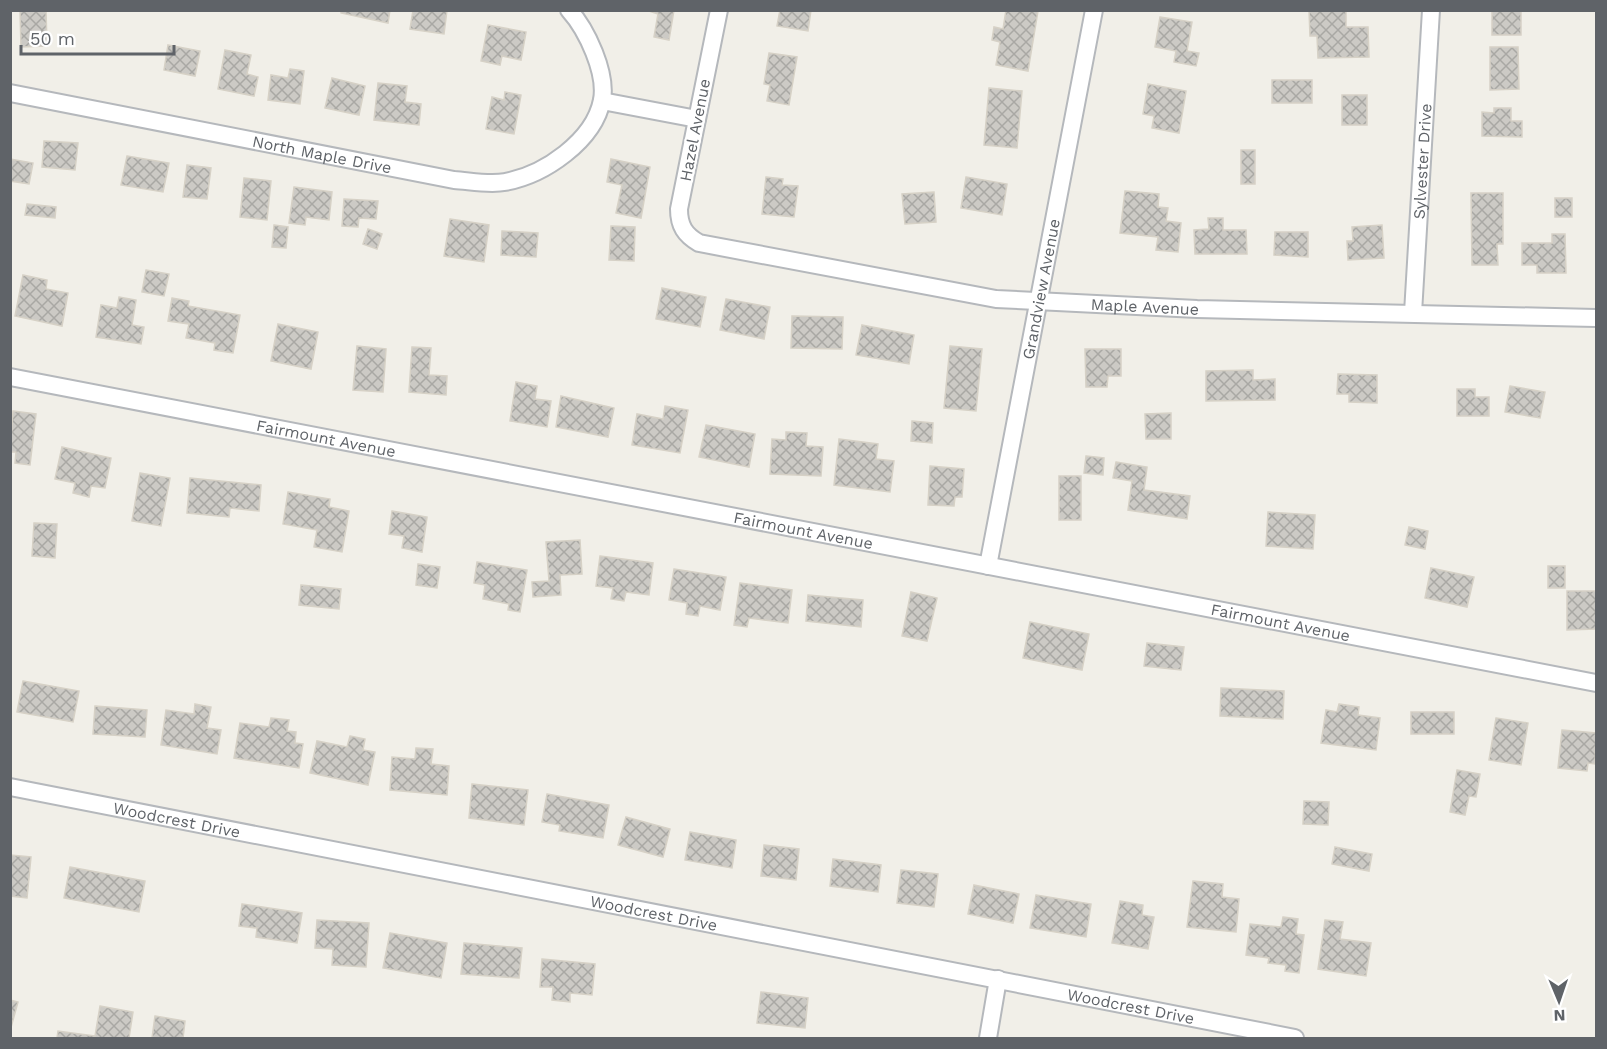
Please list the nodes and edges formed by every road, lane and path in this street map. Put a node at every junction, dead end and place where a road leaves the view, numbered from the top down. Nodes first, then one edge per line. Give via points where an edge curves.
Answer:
1 (569, 10) edge
2 (719, 10) edge
3 (1094, 10) edge
4 (1431, 10) edge
5 (10, 93) edge
6 (602, 101) junction
7 (697, 119) junction
8 (697, 242) joint
9 (1037, 302) junction
10 (1413, 314) junction
11 (1596, 318) edge
12 (10, 377) edge
13 (988, 566) junction
14 (1596, 683) edge
15 (10, 787) edge
16 (998, 979) junction
17 (988, 1038) edge
18 (1295, 1038) edge

1 - 6 street via 599,67
2 - 7 street, Hazel Avenue
3 - 9 street, Grandview Avenue
4 - 10 street, Sylvester Drive
5 - 6 street, North Maple Drive via 454,180 502,183 539,171 560,159 591,123
6 - 7 street
7 - 8 street, Hazel Avenue via 679,218 688,236
8 - 9 street, Maple Avenue via 896,282
9 - 10 street, Maple Avenue
9 - 13 street, Grandview Avenue
10 - 11 street, Maple Avenue
12 - 13 street, Fairmount Avenue
13 - 14 street, Fairmount Avenue
15 - 16 street, Woodcrest Drive
16 - 17 street
16 - 18 street, Woodcrest Drive

